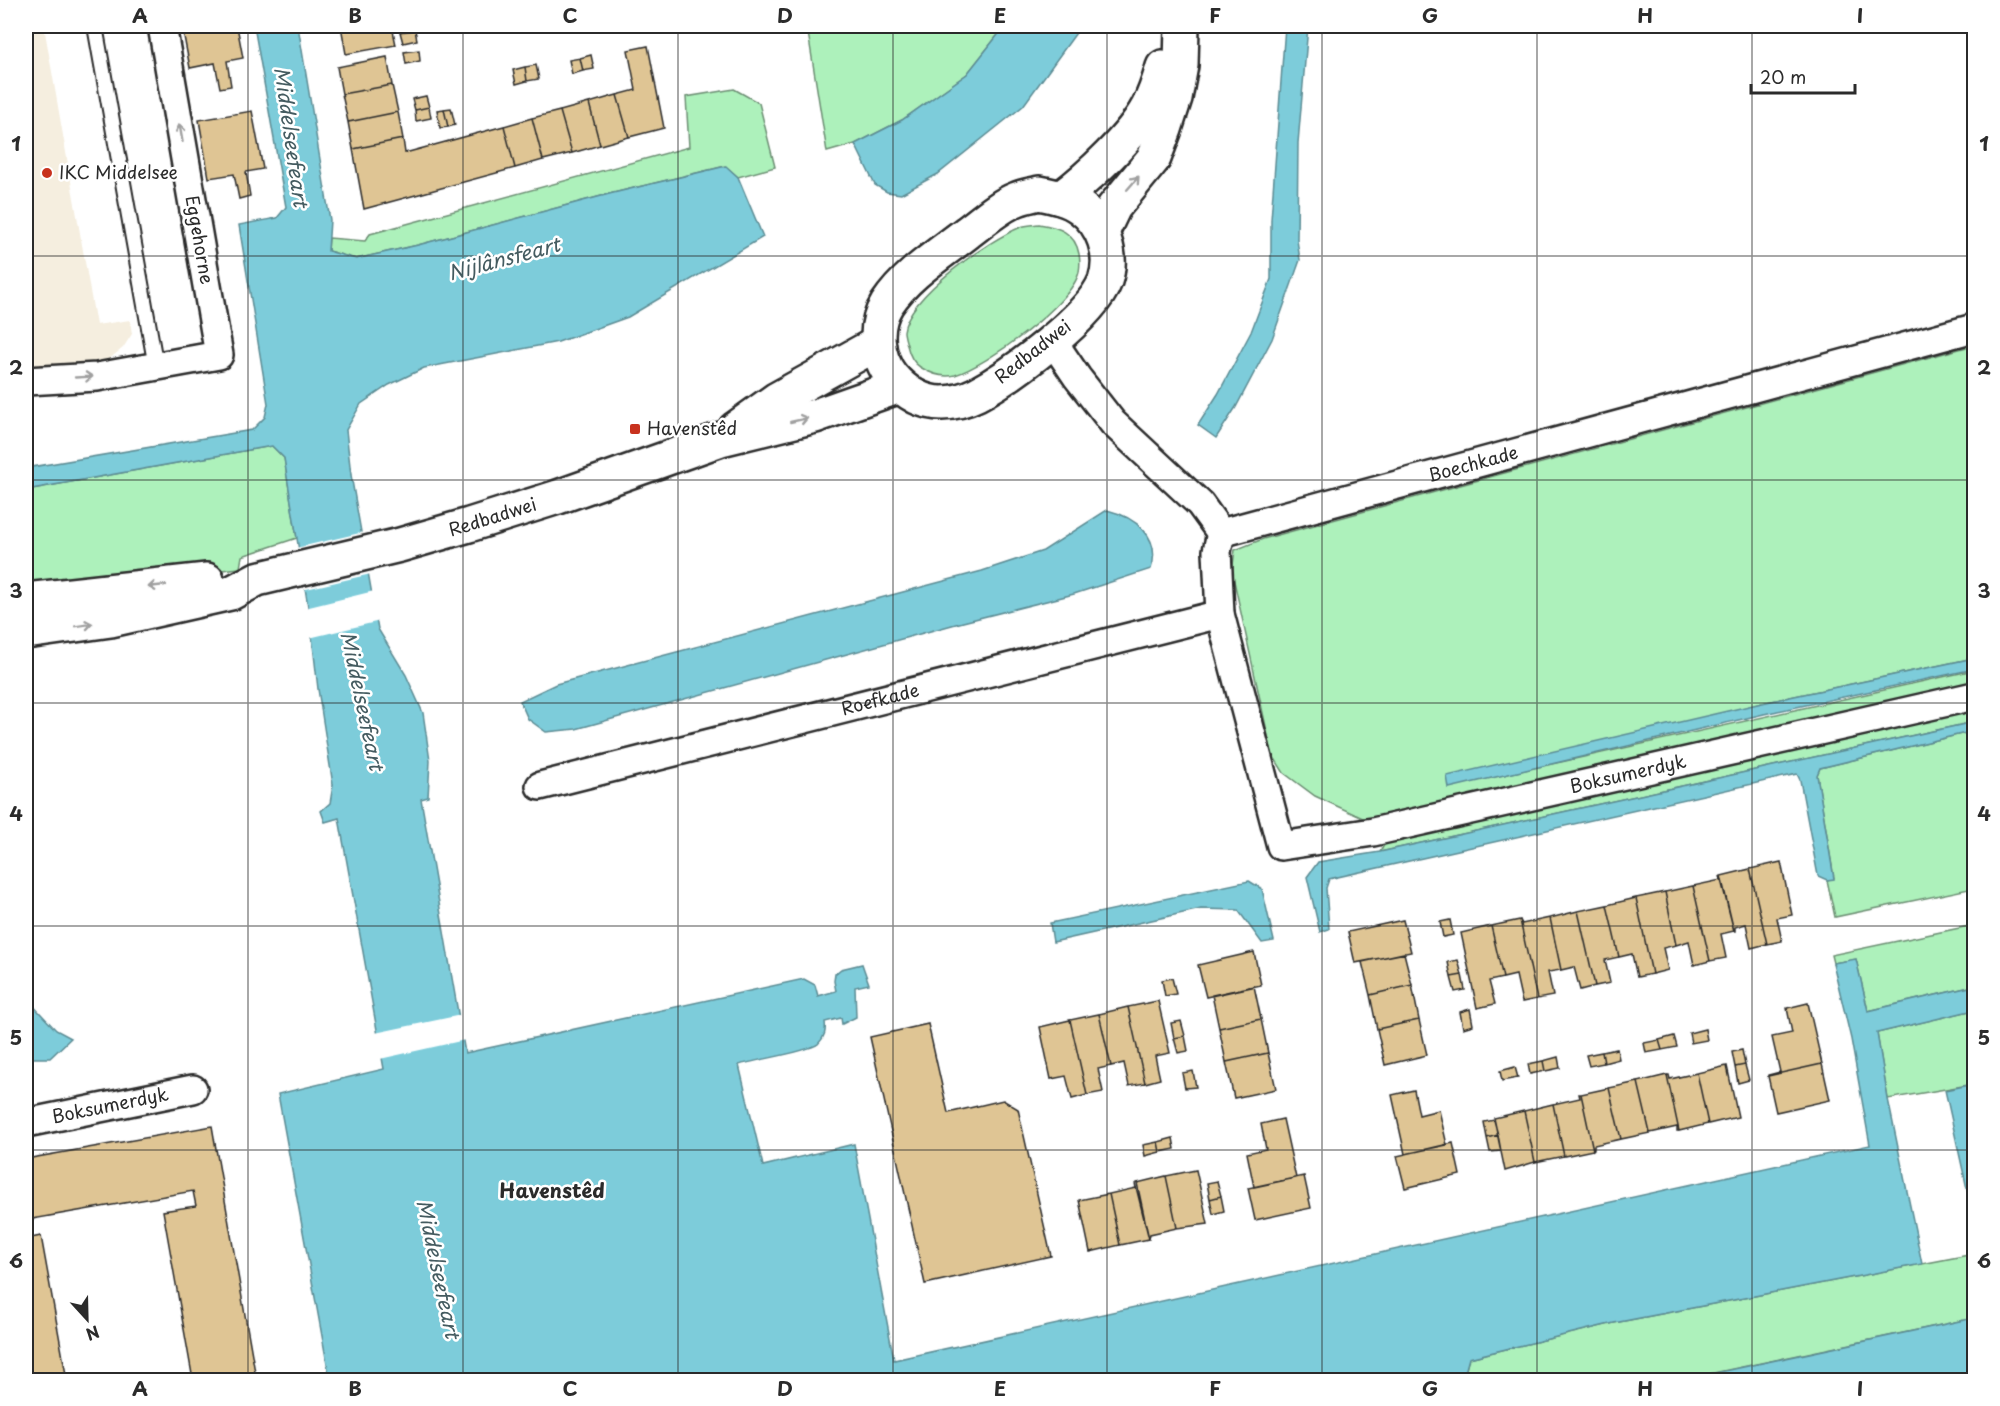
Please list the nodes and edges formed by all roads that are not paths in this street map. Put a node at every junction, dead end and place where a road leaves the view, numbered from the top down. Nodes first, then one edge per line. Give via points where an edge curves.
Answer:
1 (95, 26) edge
2 (162, 26) edge
3 (1182, 27) edge
4 (1061, 198) junction
5 (1102, 232) junction
6 (1974, 328) edge
7 (1052, 340) junction
8 (878, 343) junction
9 (156, 367) junction
10 (26, 381) edge
11 (900, 386) junction
12 (722, 439) junction
13 (1221, 533) junction
14 (257, 579) junction
15 (26, 600) edge
16 (1220, 614) junction
17 (26, 632) edge
18 (1974, 696) edge
19 (540, 786) dead end
20 (193, 1089) dead end
21 (26, 1123) edge

1 - 9 lane
9 -> 2 street, Eggehorne via 219,355
3 - 4 street via 1166,56 1147,109 1093,172
5 -> 3 street via 1114,207 1154,158 1175,98
4 - 5 street, Redbadwei via 1081,207
4 - 8 street, Redbadwei via 1039,194 1016,200 929,262 902,285 886,306
5 - 7 street, Redbadwei via 1109,263 1105,281 1095,298
6 - 13 street, Boechkade
7 - 11 street, Redbadwei via 1003,378 954,402 928,401
7 - 13 street via 1113,423 1200,504
8 - 11 street, Redbadwei via 889,373
8 - 12 street, Redbadwei via 777,399
10 -> 9 street, Eggehorne via 97,377
12 -> 11 street, Redbadwei via 815,416
12 - 14 street, Redbadwei via 558,497 399,545
13 - 16 street via 1217,551
14 -> 15 street, Redbadwei via 228,577
17 -> 14 street, Redbadwei via 81,626 157,610 231,593
16 - 18 street, Boksumerdyk via 1281,846 1373,832
16 - 19 street, Roefkade
20 - 21 street, Boksumerdyk

